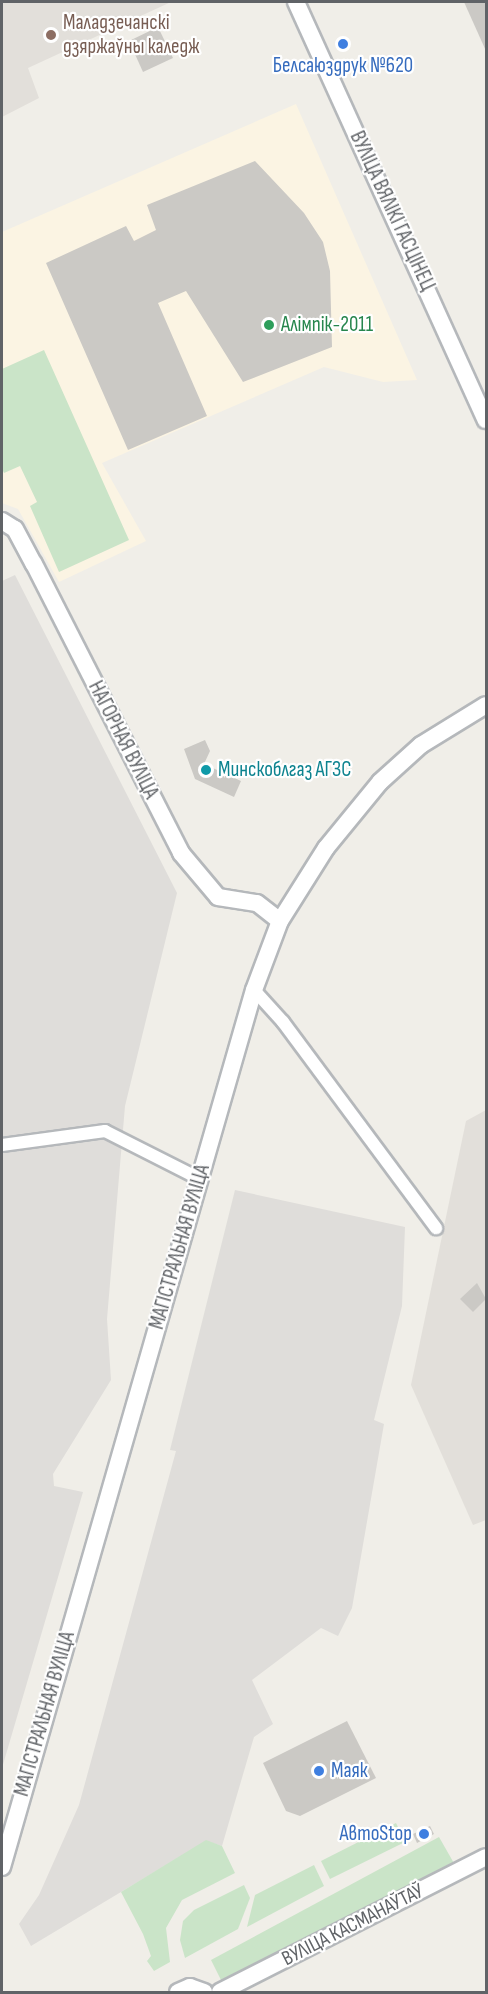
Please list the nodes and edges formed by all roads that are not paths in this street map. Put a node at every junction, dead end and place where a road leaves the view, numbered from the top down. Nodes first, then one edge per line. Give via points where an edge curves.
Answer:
1 (296, 2) edge
2 (486, 420) edge
3 (2, 521) edge
4 (486, 705) edge
5 (280, 921) junction
6 (254, 990) junction
7 (2, 1145) edge
8 (200, 1179) junction
9 (436, 1227) dead end
10 (486, 1857) edge
11 (2, 1867) edge
12 (178, 1992) edge
13 (204, 1992) edge
14 (220, 1992) edge

1 - 2 main road, ВУЛІЦА ВЯЛІКІ ГАСЦІНЕЦ
3 - 5 main road, НАГОРНАЯ ВУЛІЦА via 15,529 34,564 181,853 218,897 257,903
4 - 5 main road, МАГІСТРАЛЬНАЯ ВУЛІЦА via 421,745 380,782 326,848
5 - 6 main road, МАГІСТРАЛЬНАЯ ВУЛІЦА
6 - 8 main road, МАГІСТРАЛЬНАЯ ВУЛІЦА
6 - 9 street via 284,1022
7 - 8 street via 105,1131
8 - 11 main road, МАГІСТРАЛЬНАЯ ВУЛІЦА
10 - 14 main road, ВУЛІЦА КАСМАНАЎТАЎ
12 - 13 main road via 190,1987

